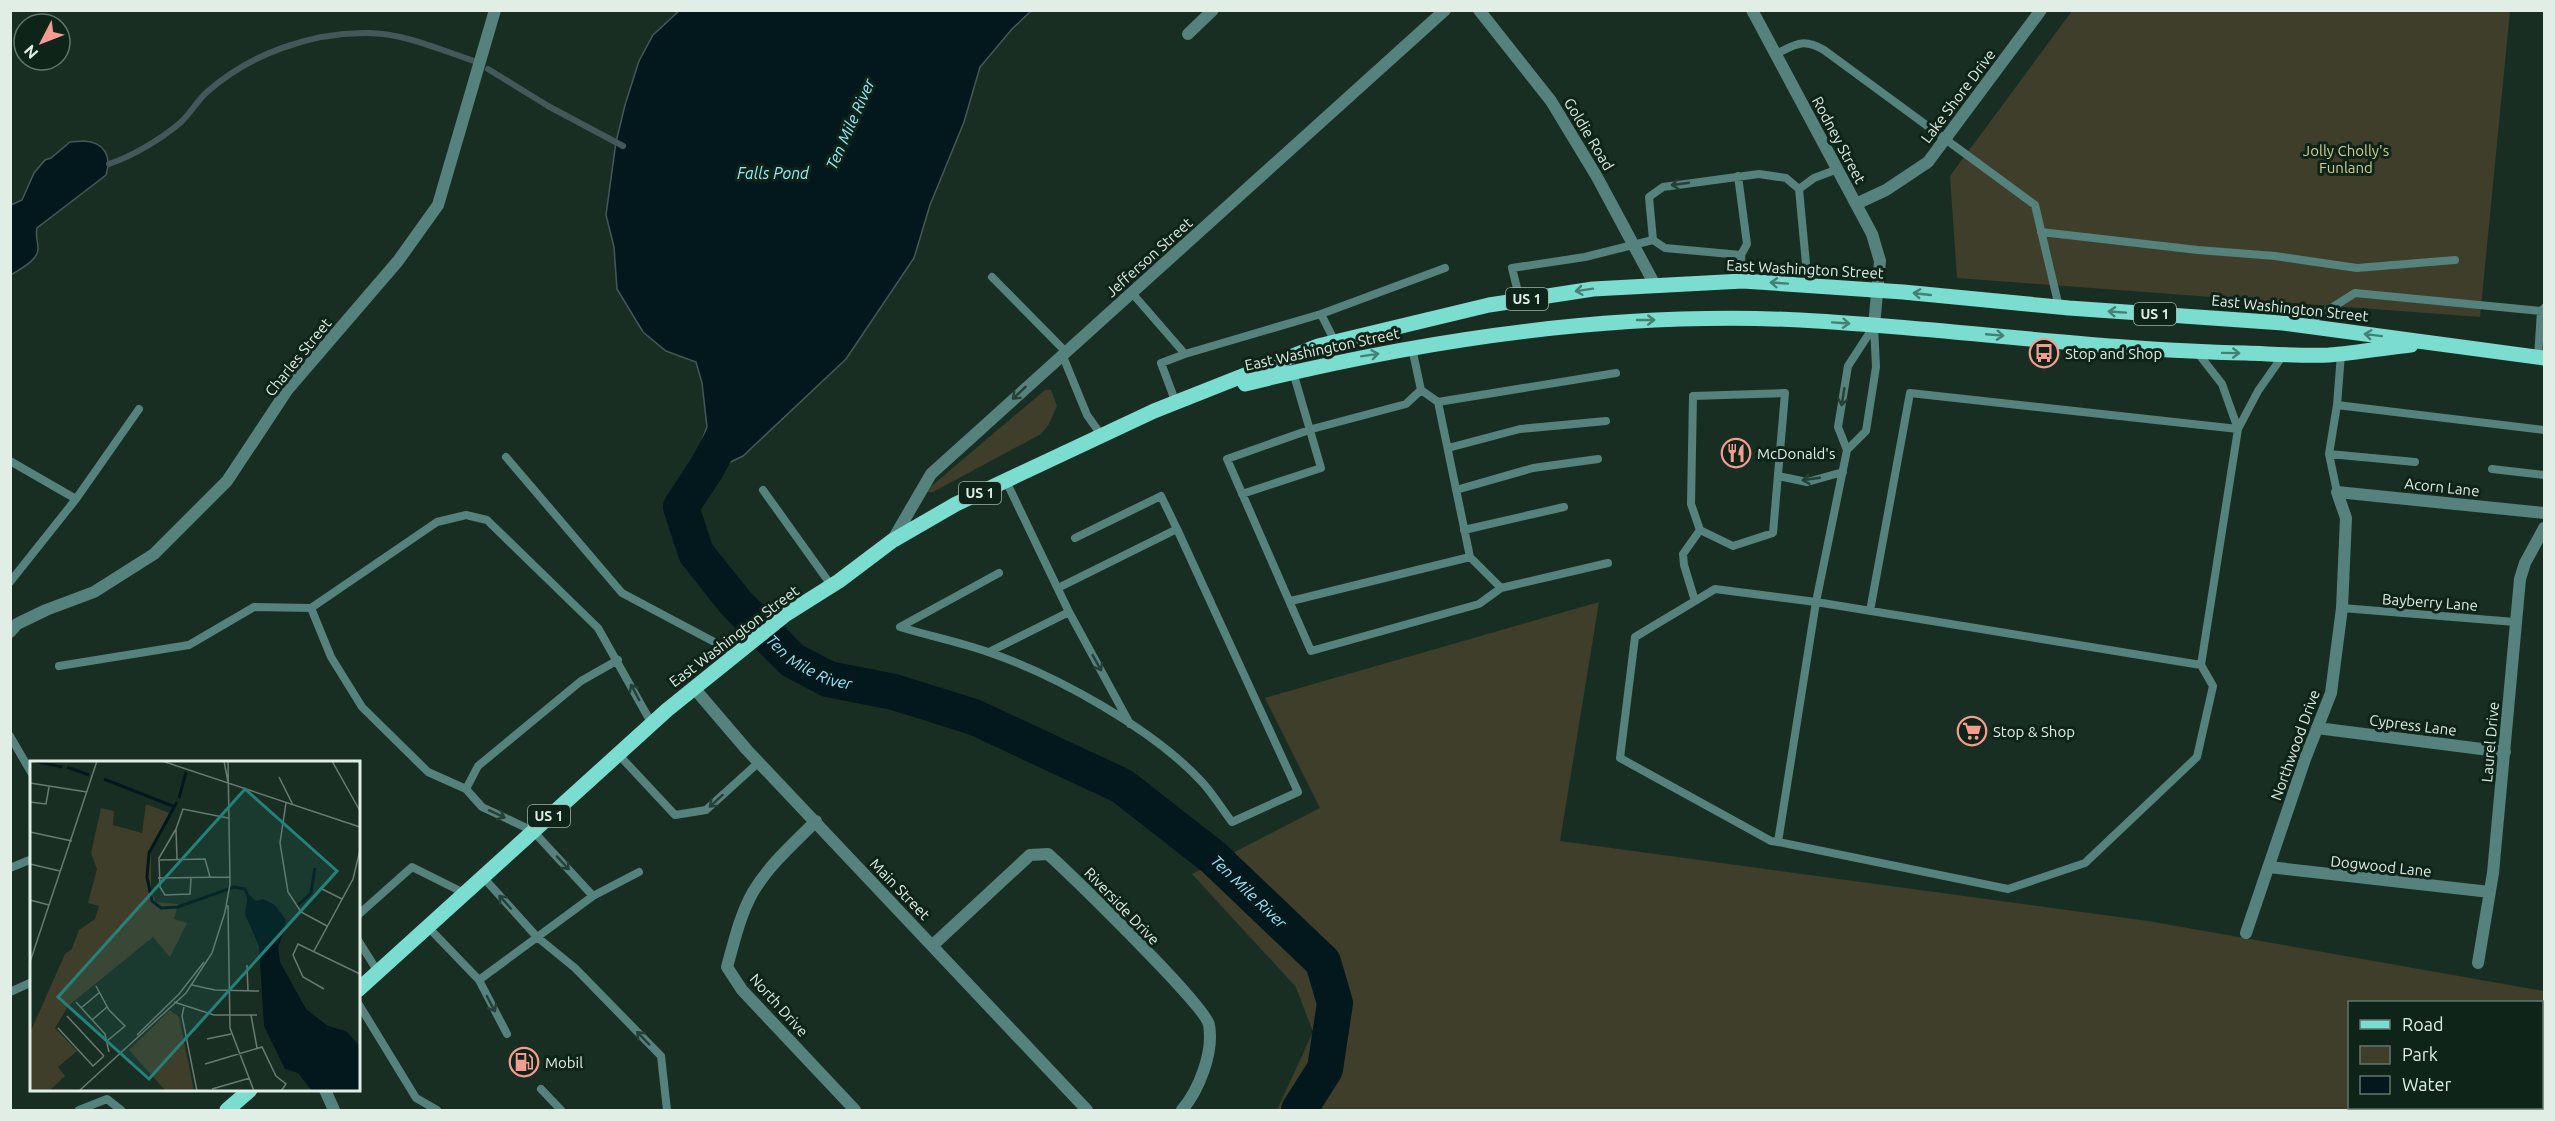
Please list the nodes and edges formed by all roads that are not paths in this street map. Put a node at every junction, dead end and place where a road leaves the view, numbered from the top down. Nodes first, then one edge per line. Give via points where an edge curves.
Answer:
1 (495, 10) edge
2 (1213, 10) edge
3 (1444, 10) edge
4 (1479, 10) edge
5 (1752, 10) edge
6 (2041, 10) edge
7 (1188, 34) dead end
8 (1776, 54) junction
9 (1946, 138) junction
10 (1838, 169) junction
11 (1738, 176) junction
12 (1799, 189) junction
13 (1856, 204) junction
14 (2041, 232) junction
15 (1653, 240) junction
16 (1633, 245) junction
17 (1741, 255) junction
18 (2455, 260) dead end
19 (1445, 268) dead end
20 (992, 277) dead end
21 (1743, 280) junction
22 (1655, 285) junction
23 (1808, 285) junction
24 (1879, 290) junction
25 (1132, 293) junction
26 (1520, 300) junction
27 (2059, 307) junction
28 (2543, 309) edge
29 (1322, 314) junction
30 (1874, 326) junction
31 (2303, 326) junction
32 (1335, 342) junction
33 (2432, 343) junction
34 (1412, 348) junction
35 (1064, 352) junction
36 (2198, 352) junction
37 (2341, 353) junction
38 (1185, 354) junction
39 (2284, 354) junction
40 (2541, 357) edge
41 (1293, 372) junction
42 (1616, 373) dead end
43 (1421, 390) junction
44 (1183, 400) junction
45 (1438, 402) junction
46 (2337, 405) junction
47 (138, 409) dead end
48 (1606, 421) dead end
49 (1311, 429) junction
50 (2238, 429) junction
51 (2544, 430) edge
52 (1102, 436) junction
53 (1448, 448) junction
54 (1847, 450) junction
55 (2329, 454) junction
56 (506, 457) dead end
57 (1598, 459) dead end
58 (10, 461) edge
59 (2415, 462) dead end
60 (2492, 469) dead end
61 (1843, 472) junction
62 (2544, 475) edge
63 (1778, 476) junction
64 (1006, 481) junction
65 (763, 490) dead end
66 (1456, 490) junction
67 (2337, 492) junction
68 (1242, 494) junction
69 (76, 500) junction
70 (1564, 507) dead end
71 (2544, 513) edge
72 (2544, 528) edge
73 (1177, 529) junction
74 (1464, 530) junction
75 (1700, 530) junction
76 (1075, 538) dead end
77 (892, 541) junction
78 (1470, 557) junction
79 (1608, 563) dead end
80 (999, 573) dead end
81 (10, 582) edge
82 (831, 585) junction
83 (1058, 588) junction
84 (1501, 588) junction
85 (1290, 601) junction
86 (1695, 601) junction
87 (1816, 602) junction
88 (311, 608) junction
89 (2342, 608) junction
90 (1870, 611) junction
91 (1069, 612) junction
92 (2515, 622) junction
93 (10, 632) edge
94 (739, 650) junction
95 (989, 652) junction
96 (618, 660) junction
97 (2201, 665) junction
98 (58, 666) dead end
99 (694, 688) junction
100 (651, 724) junction
101 (1131, 725) junction
102 (2317, 728) junction
103 (10, 736) edge
104 (2505, 752) junction
105 (618, 754) junction
106 (759, 762) junction
107 (30, 771) edge
108 (466, 789) junction
109 (816, 821) junction
110 (533, 831) junction
111 (1778, 842) junction
112 (30, 860) edge
113 (2269, 867) junction
114 (10, 868) edge
115 (639, 872) dead end
116 (482, 876) junction
117 (2490, 892) junction
118 (464, 893) junction
119 (593, 896) junction
120 (360, 913) edge
121 (428, 927) junction
122 (2246, 933) dead end
123 (537, 937) junction
124 (360, 943) edge
125 (933, 945) junction
126 (2478, 963) dead end
127 (378, 972) junction
128 (479, 980) junction
129 (30, 983) edge
130 (360, 988) edge
131 (10, 992) edge
132 (360, 1005) edge
133 (507, 1034) dead end
134 (541, 1089) dead end
135 (248, 1091) edge
136 (326, 1091) edge
137 (79, 1110) edge
138 (121, 1110) edge
139 (227, 1110) edge
140 (334, 1110) edge
141 (437, 1110) edge
142 (561, 1110) edge
143 (667, 1110) edge
144 (855, 1110) edge
145 (1087, 1110) edge
146 (1182, 1110) edge

1 - 93 street, Charles Street via 438,205 398,261 288,389 227,481 154,554 94,592 46,610 17,624
2 - 7 street
3 - 25 street, Jefferson Street
4 - 16 street, Goldie Road via 1551,101
5 - 8 street, Rodney Street
6 - 9 street, Lake Shore Drive
8 - 9 lane via 1800,42 1811,42
8 - 10 street, Rodney Street
9 - 13 street, Lake Shore Drive via 1928,162 1886,190
9 - 14 lane via 2035,206
10 - 12 lane
10 - 13 street, Rodney Street
11 - 12 lane via 1786,178
11 -> 15 lane via 1663,187 1648,196
11 - 17 lane via 1747,244
12 - 23 lane
13 - 24 street, Rodney Street via 1872,234 1880,261
14 - 18 lane via 2357,268
14 - 27 lane
15 - 16 lane
15 - 17 lane via 1665,248
16 - 22 street, Goldie Road
16 - 26 lane via 1512,268
17 - 21 lane
19 - 29 lane
20 - 35 lane
21 - 22 main road, East Washington Street / US 1
23 -> 21 main road, East Washington Street / US 1
22 -> 26 main road, East Washington Street / US 1
23 - 24 main road, East Washington Street / US 1
27 -> 24 main road, East Washington Street / US 1
24 - 30 street, Rodney Street
25 - 35 street, Jefferson Street
25 - 38 lane
26 - 32 main road, East Washington Street / US 1
31 -> 27 main road, East Washington Street / US 1
28 - 31 lane via 2355,293
28 - 40 lane
29 - 32 lane
29 - 38 lane
34 -> 30 main road, East Washington Street / US 1 via 1633,320 1797,320
30 -> 36 main road, East Washington Street / US 1
30 - 54 lane via 1876,367 1866,431
30 -> 54 lane via 1848,366 1838,427
33 -> 31 main road, East Washington Street / US 1
32 - 44 main road, East Washington Street / US 1
33 - 37 main road, East Washington Street / US 1
33 - 40 main road, East Washington Street / US 1
41 -> 34 main road, East Washington Street / US 1
34 - 43 lane
35 - 52 lane via 1087,415
35 -> 77 street, Jefferson Street via 931,474
36 -> 39 main road, East Washington Street / US 1
36 - 50 lane via 2222,384
37 - 39 main road, East Washington Street / US 1
37 - 46 lane
38 - 44 lane via 1161,363
39 - 50 lane
41 - 44 main road, East Washington Street / US 1
41 - 49 lane
42 - 45 lane
43 - 45 lane
43 - 49 lane via 1406,404
44 - 52 main road, East Washington Street / US 1
45 - 53 lane
46 - 51 lane
46 - 55 lane
47 - 69 lane
48 - 53 lane via 1520,429
49 - 68 lane via 1321,468
49 - 68 lane via 1227,459
50 - 90 lane via 1910,393
50 - 97 lane
52 - 64 main road, East Washington Street / US 1
53 - 66 lane
54 - 61 lane
55 - 59 lane
55 - 67 lane
56 - 94 lane via 622,593
57 - 66 lane via 1533,468
58 - 69 lane
60 - 62 lane
61 -> 63 lane via 1807,482
61 - 87 lane
63 - 75 lane via 1773,533 1733,546
63 - 75 lane via 1785,393 1693,396 1691,504
64 - 77 main road, East Washington Street / US 1
64 - 83 lane
65 - 82 lane
66 - 74 lane
67 - 71 street, Acorn Lane
67 - 89 street, Northwood Drive via 2346,518
68 - 85 lane
69 - 81 lane
70 - 74 lane
72 - 92 street, Laurel Drive via 2520,579
73 - 76 lane via 1161,496
73 - 83 lane
73 - 101 lane via 1298,792 1232,822 1201,782
74 - 78 lane
75 - 86 lane via 1683,554
77 - 82 main road, East Washington Street / US 1
78 - 84 lane
78 - 85 lane
79 - 84 lane
80 - 95 lane via 900,627
82 - 94 main road, East Washington Street / US 1
83 - 91 lane
84 - 85 lane via 1479,604 1311,651
86 - 87 lane via 1715,589
86 - 111 lane via 1635,637 1620,758
87 - 90 lane
87 - 111 lane
88 - 96 lane via 437,522 466,515 487,520 598,628
88 - 98 lane via 254,607 189,645
88 - 108 lane via 331,657 362,707 428,772
89 - 92 lane, Bayberry Lane
89 - 102 street, Northwood Drive via 2331,693
90 - 97 lane
91 - 95 lane
91 -> 101 lane
92 - 104 street, Laurel Drive
94 - 99 main road, East Washington Street / US 1
95 - 101 lane via 1052,680
100 -> 96 lane
96 - 108 lane via 581,681 478,766
97 - 111 lane via 2213,686 2197,757 2085,863 2008,889
99 - 100 main road, East Washington Street / US 1
99 - 106 street, Main Street
100 - 105 main road, East Washington Street / US 1
102 - 104 street, Cypress Lane
102 - 113 street, Northwood Drive
103 - 107 lane
104 - 117 street, Laurel Drive
106 -> 105 lane via 706,810 675,815
105 - 110 main road, East Washington Street / US 1
106 - 109 street, Main Street
108 -> 110 lane via 482,807
109 - 125 street, Main Street
109 - 144 street, North Drive via 753,892 727,967 742,990
110 - 116 main road, East Washington Street / US 1
110 -> 119 lane
112 - 114 lane
113 - 117 street, Dogwood Lane
113 - 122 street, Northwood Drive
115 - 119 lane
116 - 118 main road, East Washington Street / US 1
123 -> 116 lane
117 - 126 street, Laurel Drive
118 - 120 lane via 412,867
118 - 121 main road, East Washington Street / US 1
119 - 123 lane
121 - 127 main road, East Washington Street / US 1
121 - 128 lane
123 - 128 lane
143 -> 123 lane via 661,1056 574,968
124 - 127 lane
125 - 145 street, Main Street
125 - 146 street, Riverside Drive via 1030,855 1048,854 1185,992 1209,1023 1209,1059
127 - 130 main road, East Washington Street / US 1
128 -> 133 lane
129 - 131 lane
132 - 141 lane via 416,1098
134 - 142 lane
135 - 139 main road
136 - 140 street
137 - 138 lane via 107,1100

